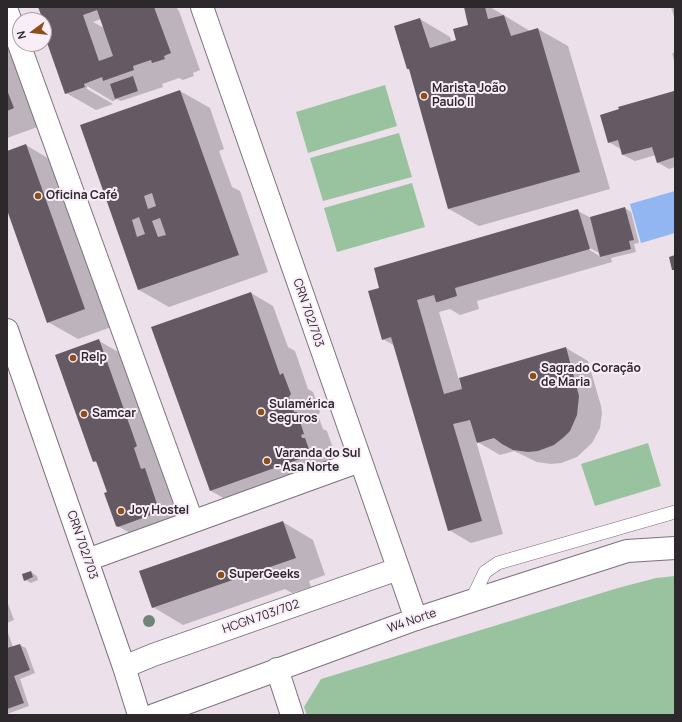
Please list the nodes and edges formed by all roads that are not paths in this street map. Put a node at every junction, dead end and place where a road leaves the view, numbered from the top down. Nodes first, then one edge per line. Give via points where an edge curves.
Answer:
1 (202, 7) edge
2 (7, 11) edge
3 (7, 330) edge
4 (360, 461) junction
5 (675, 512) edge
6 (192, 521) junction
7 (675, 538) edge
8 (675, 548) edge
9 (627, 551) junction
10 (87, 560) junction
11 (398, 569) junction
12 (470, 601) junction
13 (416, 619) junction
14 (124, 666) junction
15 (277, 669) junction
16 (139, 715) edge
17 (154, 715) edge
18 (292, 715) edge

1 - 4 street, CRN 702/703
2 - 6 street
3 - 10 street, CRN 702/703
4 - 6 street
4 - 11 street, CRN 702/703
5 - 12 lane via 498,563 485,572
6 - 10 street
7 - 9 street
8 - 9 street, W4 Norte
9 - 12 street, W4 Norte
10 - 14 street, CRN 702/703
11 - 13 street, CRN 702/703
11 - 14 street, HCGN 703/702
12 - 13 street, W4 Norte
13 - 15 street, W4 Norte
14 - 16 street, CRN 702/703
15 - 17 street, W4 Norte
15 - 18 street

